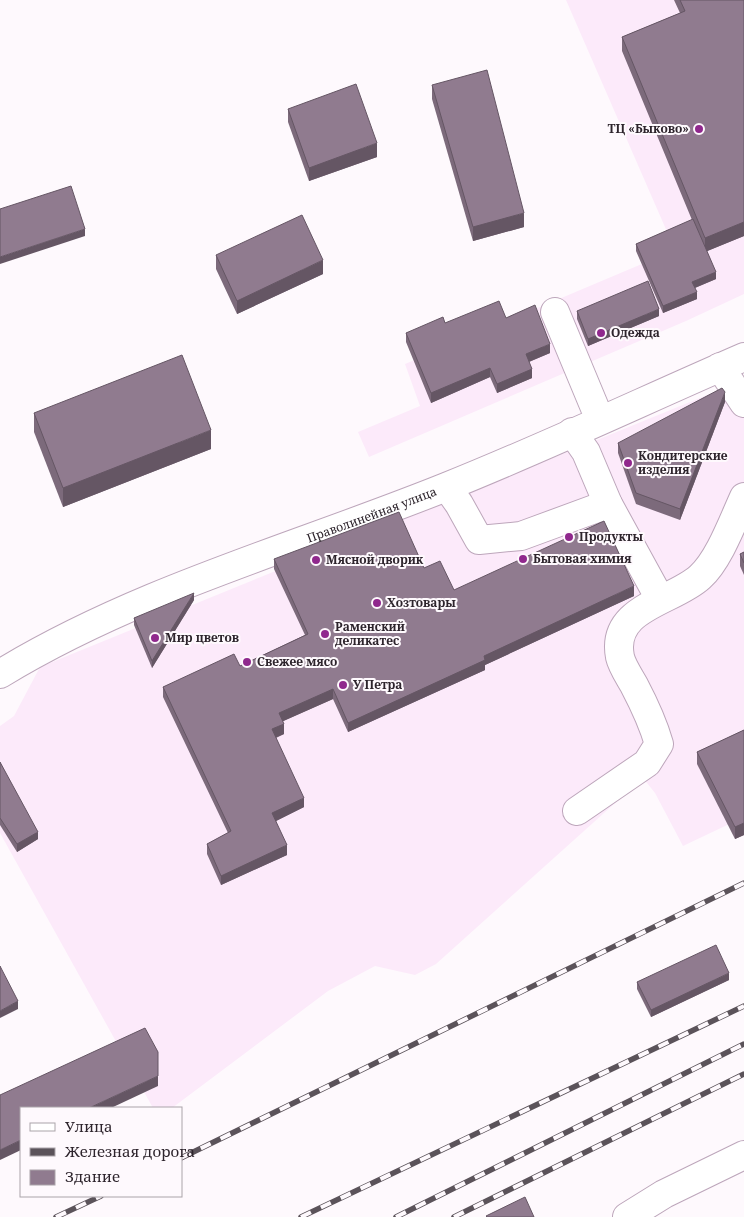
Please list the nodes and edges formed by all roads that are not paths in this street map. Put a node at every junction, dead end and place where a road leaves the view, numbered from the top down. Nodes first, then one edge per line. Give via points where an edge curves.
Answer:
1 (555, 312) dead end
2 (732, 362) edge
3 (744, 403) edge
4 (600, 420) junction
5 (572, 432) junction
6 (447, 487) junction
7 (744, 497) edge
8 (608, 504) junction
9 (660, 600) junction
10 (0, 674) edge
11 (577, 811) dead end
12 (744, 1155) edge
13 (627, 1217) edge

1 - 4 main road
2 - 3 main road
2 - 4 main road, Праволинейная улица
4 - 5 main road, Праволинейная улица
5 - 6 main road, Праволинейная улица
5 - 8 main road via 586,452
6 - 8 main road via 479,540 521,536
6 - 10 main road, Праволинейная улица via 131,606 46,646
7 - 9 main road via 700,577
8 - 9 main road
9 - 11 main road via 628,622 620,639 620,658 647,710 659,744 647,763
12 - 13 main road via 664,1194

